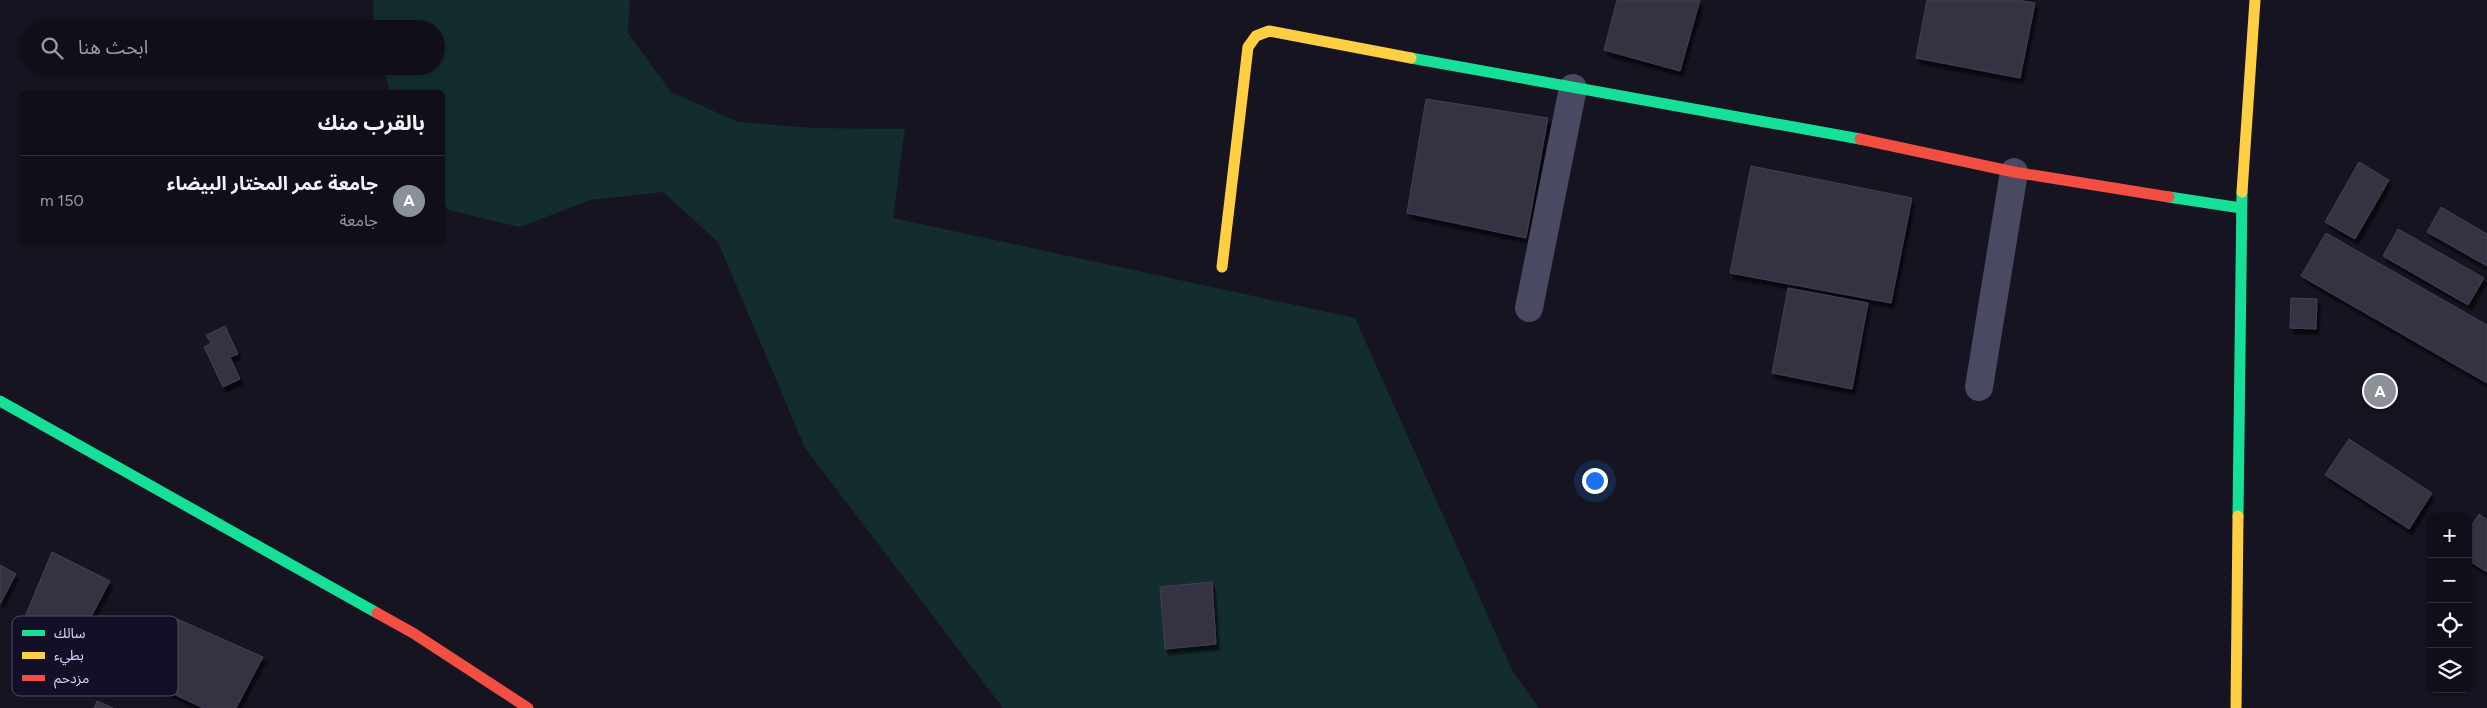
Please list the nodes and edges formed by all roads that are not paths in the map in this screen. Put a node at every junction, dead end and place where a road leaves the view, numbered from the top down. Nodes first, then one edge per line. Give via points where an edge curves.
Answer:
1 (2255, 0) edge
2 (1573, 88) junction
3 (2014, 172) junction
4 (2240, 208) junction
5 (1222, 267) dead end
6 (1529, 308) dead end
7 (1978, 387) dead end
8 (0, 401) edge
9 (528, 708) edge
10 (2236, 708) edge

1 - 4 street
2 - 3 street via 1806,128
2 - 5 street via 1269,31 1256,36 1248,47
2 - 6 street
3 - 4 street
3 - 7 street
4 - 10 street
8 - 9 street via 413,633

